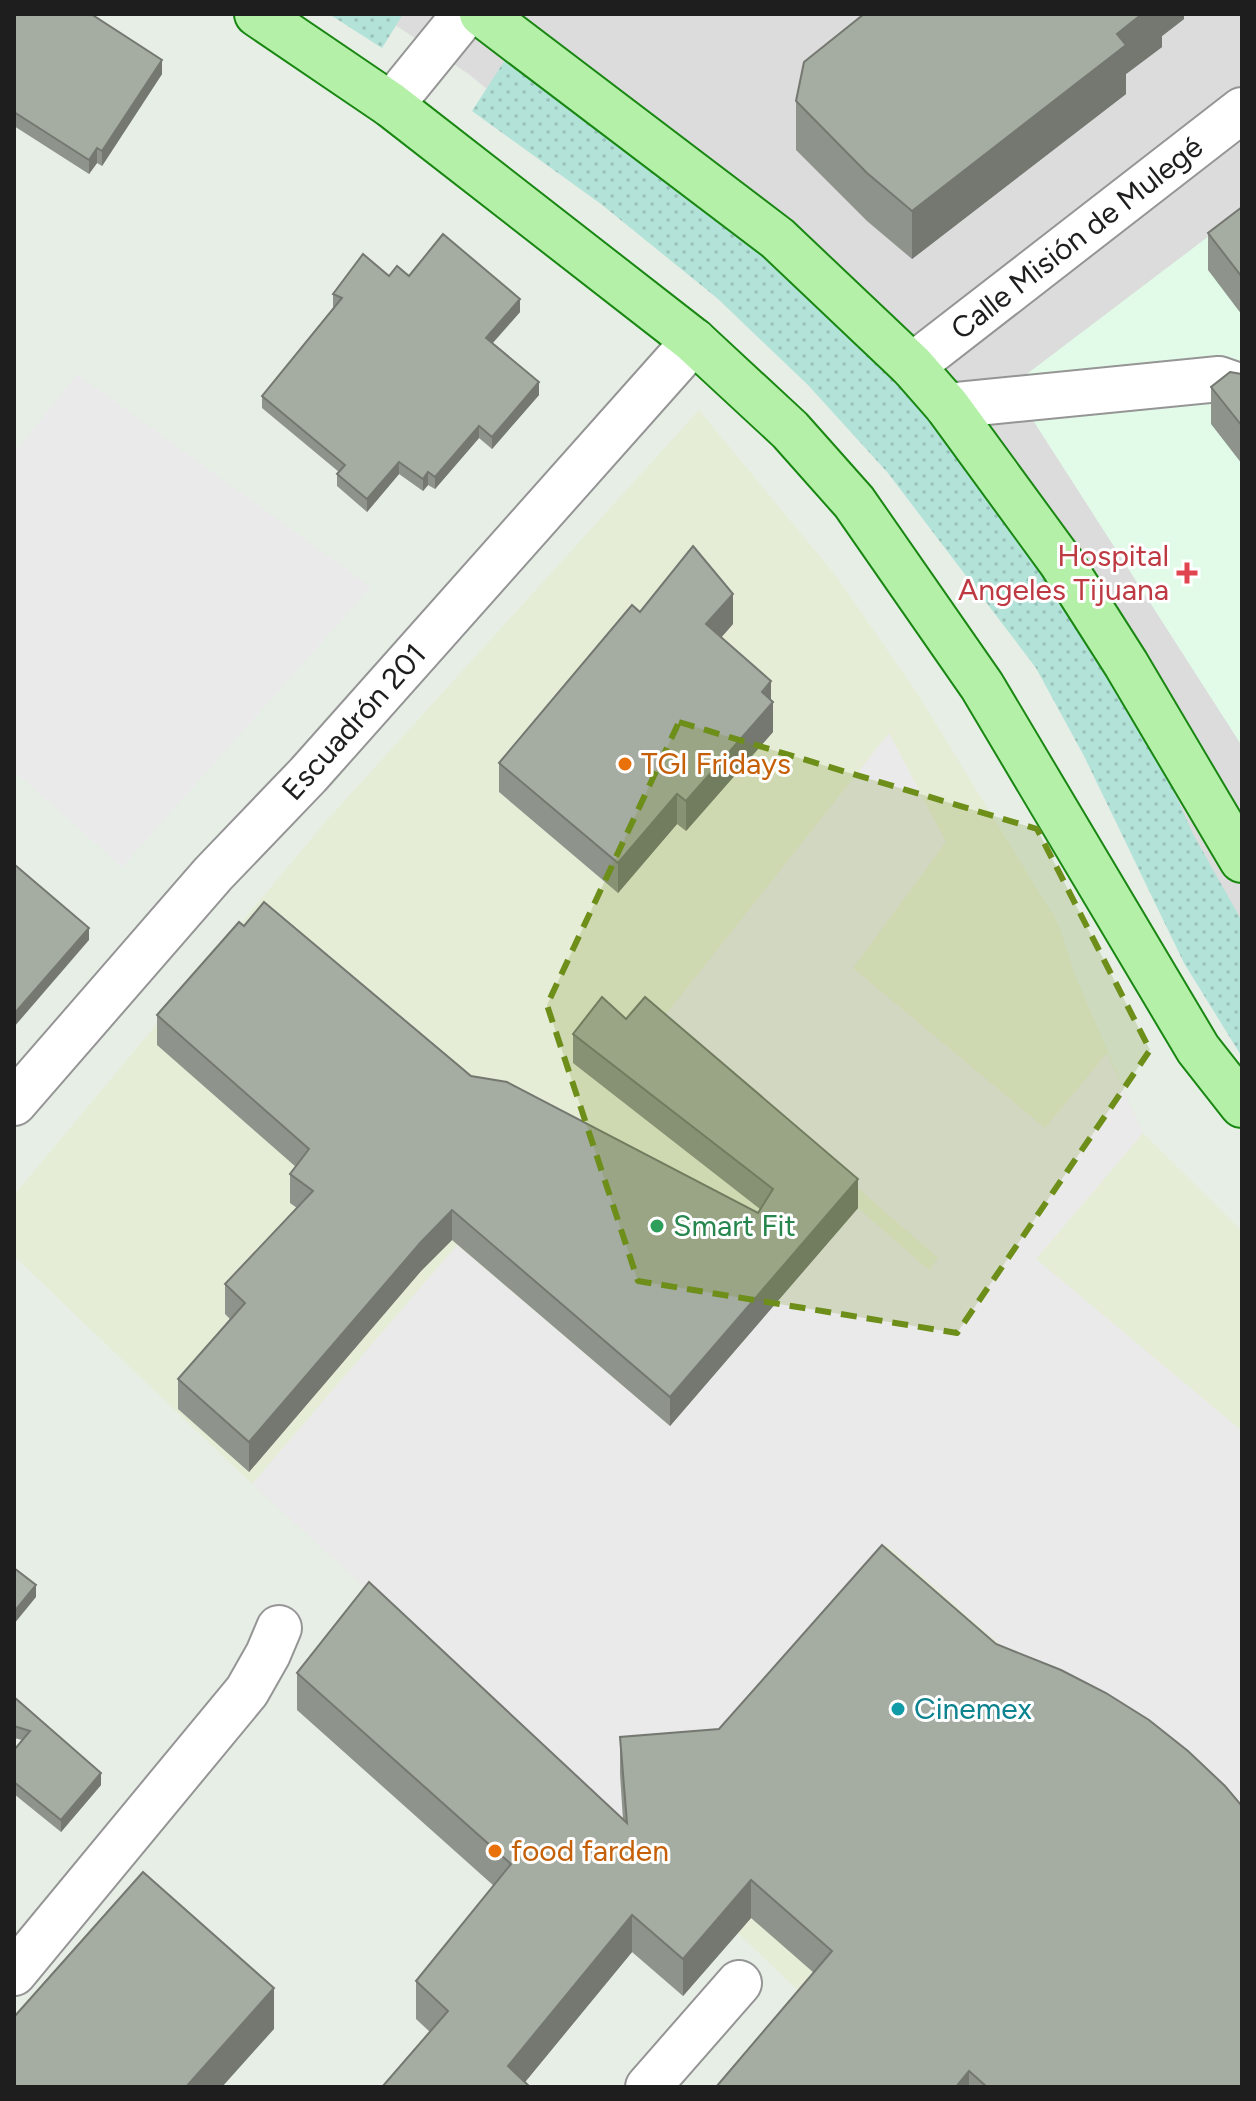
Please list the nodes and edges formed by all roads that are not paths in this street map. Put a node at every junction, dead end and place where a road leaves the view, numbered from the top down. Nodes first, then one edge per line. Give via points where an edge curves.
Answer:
1 (257, 14) edge
2 (465, 14) edge
3 (482, 14) edge
4 (391, 105) junction
5 (1242, 110) edge
6 (694, 341) junction
7 (912, 366) junction
8 (1242, 387) edge
9 (947, 406) junction
10 (1242, 860) edge
11 (14, 1103) edge
12 (1242, 1105) edge
13 (279, 1628) dead end
14 (14, 1973) edge
15 (739, 1983) dead end
16 (648, 2087) edge

1 - 4 main road
2 - 4 street
3 - 7 main road via 777,238
4 - 6 main road
5 - 7 street, Calle Misión de Mulegé
6 - 11 street, Escuadrón 201
6 - 12 main road via 790,430 854,502 982,686 1198,1049
7 - 9 main road
8 - 9 street via 1219,379
9 - 10 main road via 1061,562
13 - 14 street via 247,1691
15 - 16 street

